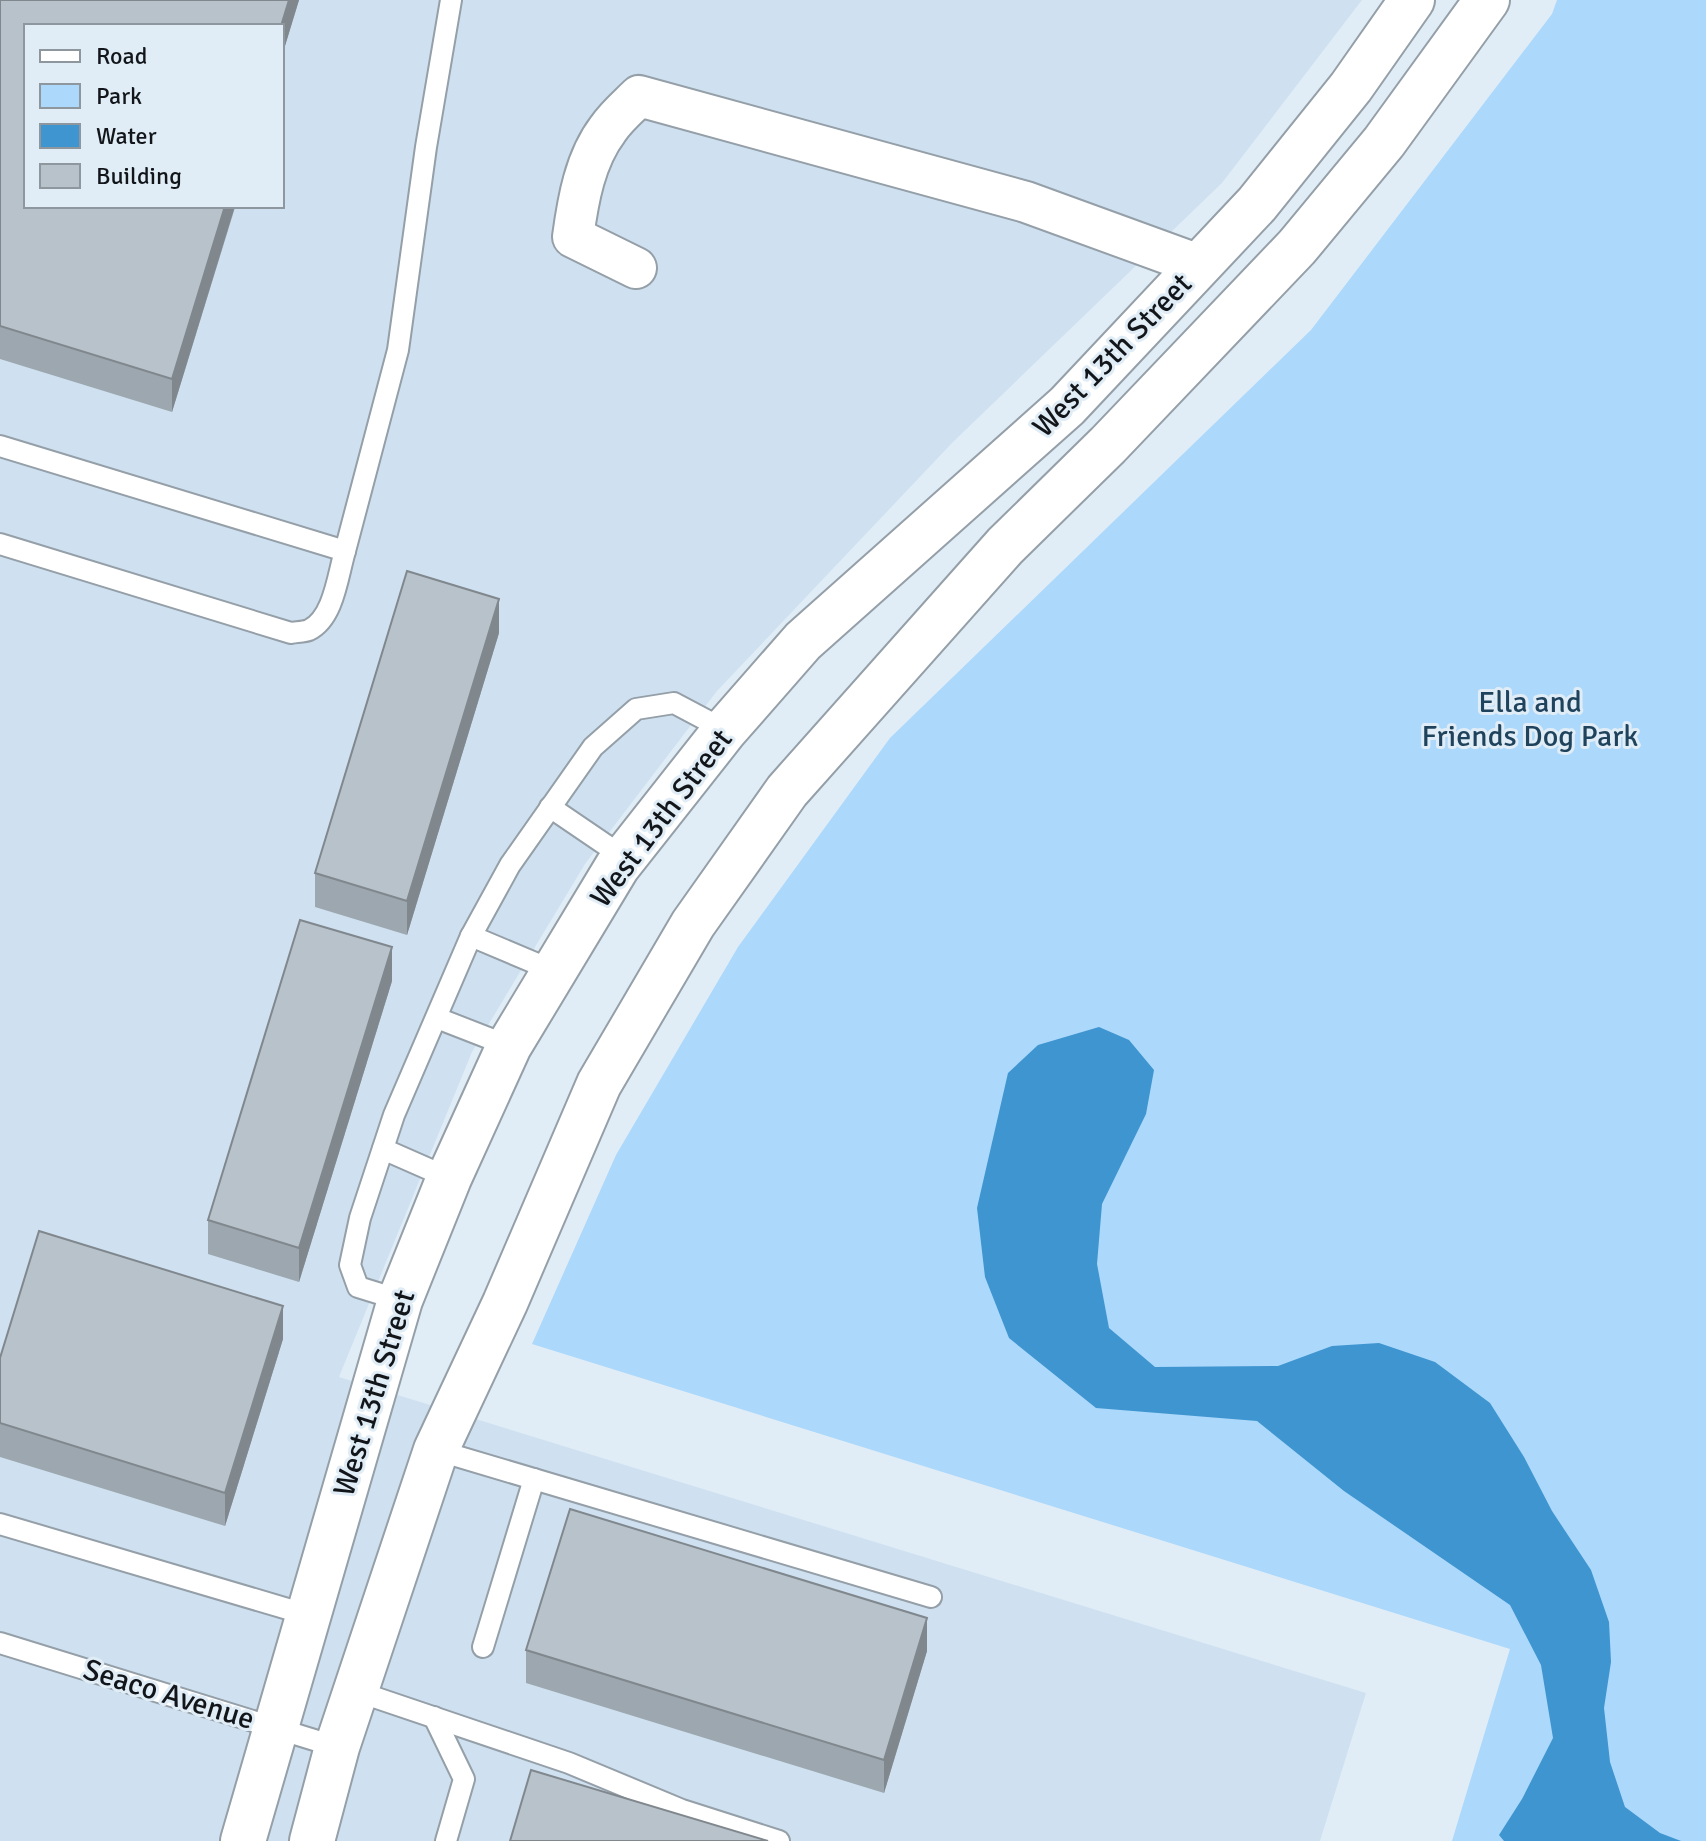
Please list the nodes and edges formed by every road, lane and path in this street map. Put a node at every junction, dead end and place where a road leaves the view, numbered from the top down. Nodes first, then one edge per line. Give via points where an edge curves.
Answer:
1 (451, 0) edge
2 (1412, 0) edge
3 (1487, 0) edge
4 (1199, 265) junction
5 (636, 268) dead end
6 (0, 446) edge
7 (0, 544) edge
8 (345, 551) junction
9 (725, 730) junction
10 (550, 807) junction
11 (625, 858) junction
12 (471, 936) junction
13 (554, 971) junction
14 (437, 1018) junction
15 (509, 1046) junction
16 (383, 1149) junction
17 (449, 1178) junction
18 (400, 1300) junction
19 (436, 1450) junction
20 (534, 1479) junction
21 (0, 1524) edge
22 (931, 1597) dead end
23 (308, 1615) junction
24 (0, 1643) edge
25 (483, 1647) dead end
26 (356, 1691) junction
27 (434, 1717) junction
28 (275, 1727) junction
29 (337, 1747) junction
30 (243, 1841) edge
31 (312, 1841) edge
32 (446, 1841) edge
33 (779, 1841) edge

1 - 8 lane via 398,350
2 - 4 main road, West 13th Street via 1342,99 1257,204
3 - 19 main road, West 13th Street via 1384,142 1297,247 1005,546 787,791 693,924 599,1084
4 - 5 street via 1026,202 639,96 607,129 592,158 573,237
4 - 9 main road, West 13th Street via 1067,406 803,641
6 - 8 lane
7 - 8 lane via 291,633 319,623
9 - 10 lane via 674,703 636,709 593,747
9 - 11 main road, West 13th Street
10 - 11 lane
10 - 12 lane
11 - 13 main road, West 13th Street
12 - 13 lane
12 - 14 lane
13 - 15 main road, West 13th Street
14 - 15 lane
14 - 16 lane
15 - 17 main road, West 13th Street
16 - 17 lane
16 - 18 lane via 350,1265 358,1287
17 - 18 main road, West 13th Street
18 - 23 main road, West 13th Street
19 - 20 lane
19 - 26 main road, West 13th Street
20 - 22 lane
20 - 25 lane
21 - 23 lane
23 - 28 main road, West 13th Street
24 - 28 lane, Seaco Avenue
26 - 27 lane
26 - 29 main road, West 13th Street
27 - 32 lane via 464,1779
27 - 33 lane
28 - 29 lane, Seaco Avenue
28 - 30 main road, West 13th Street
29 - 31 main road, West 13th Street

